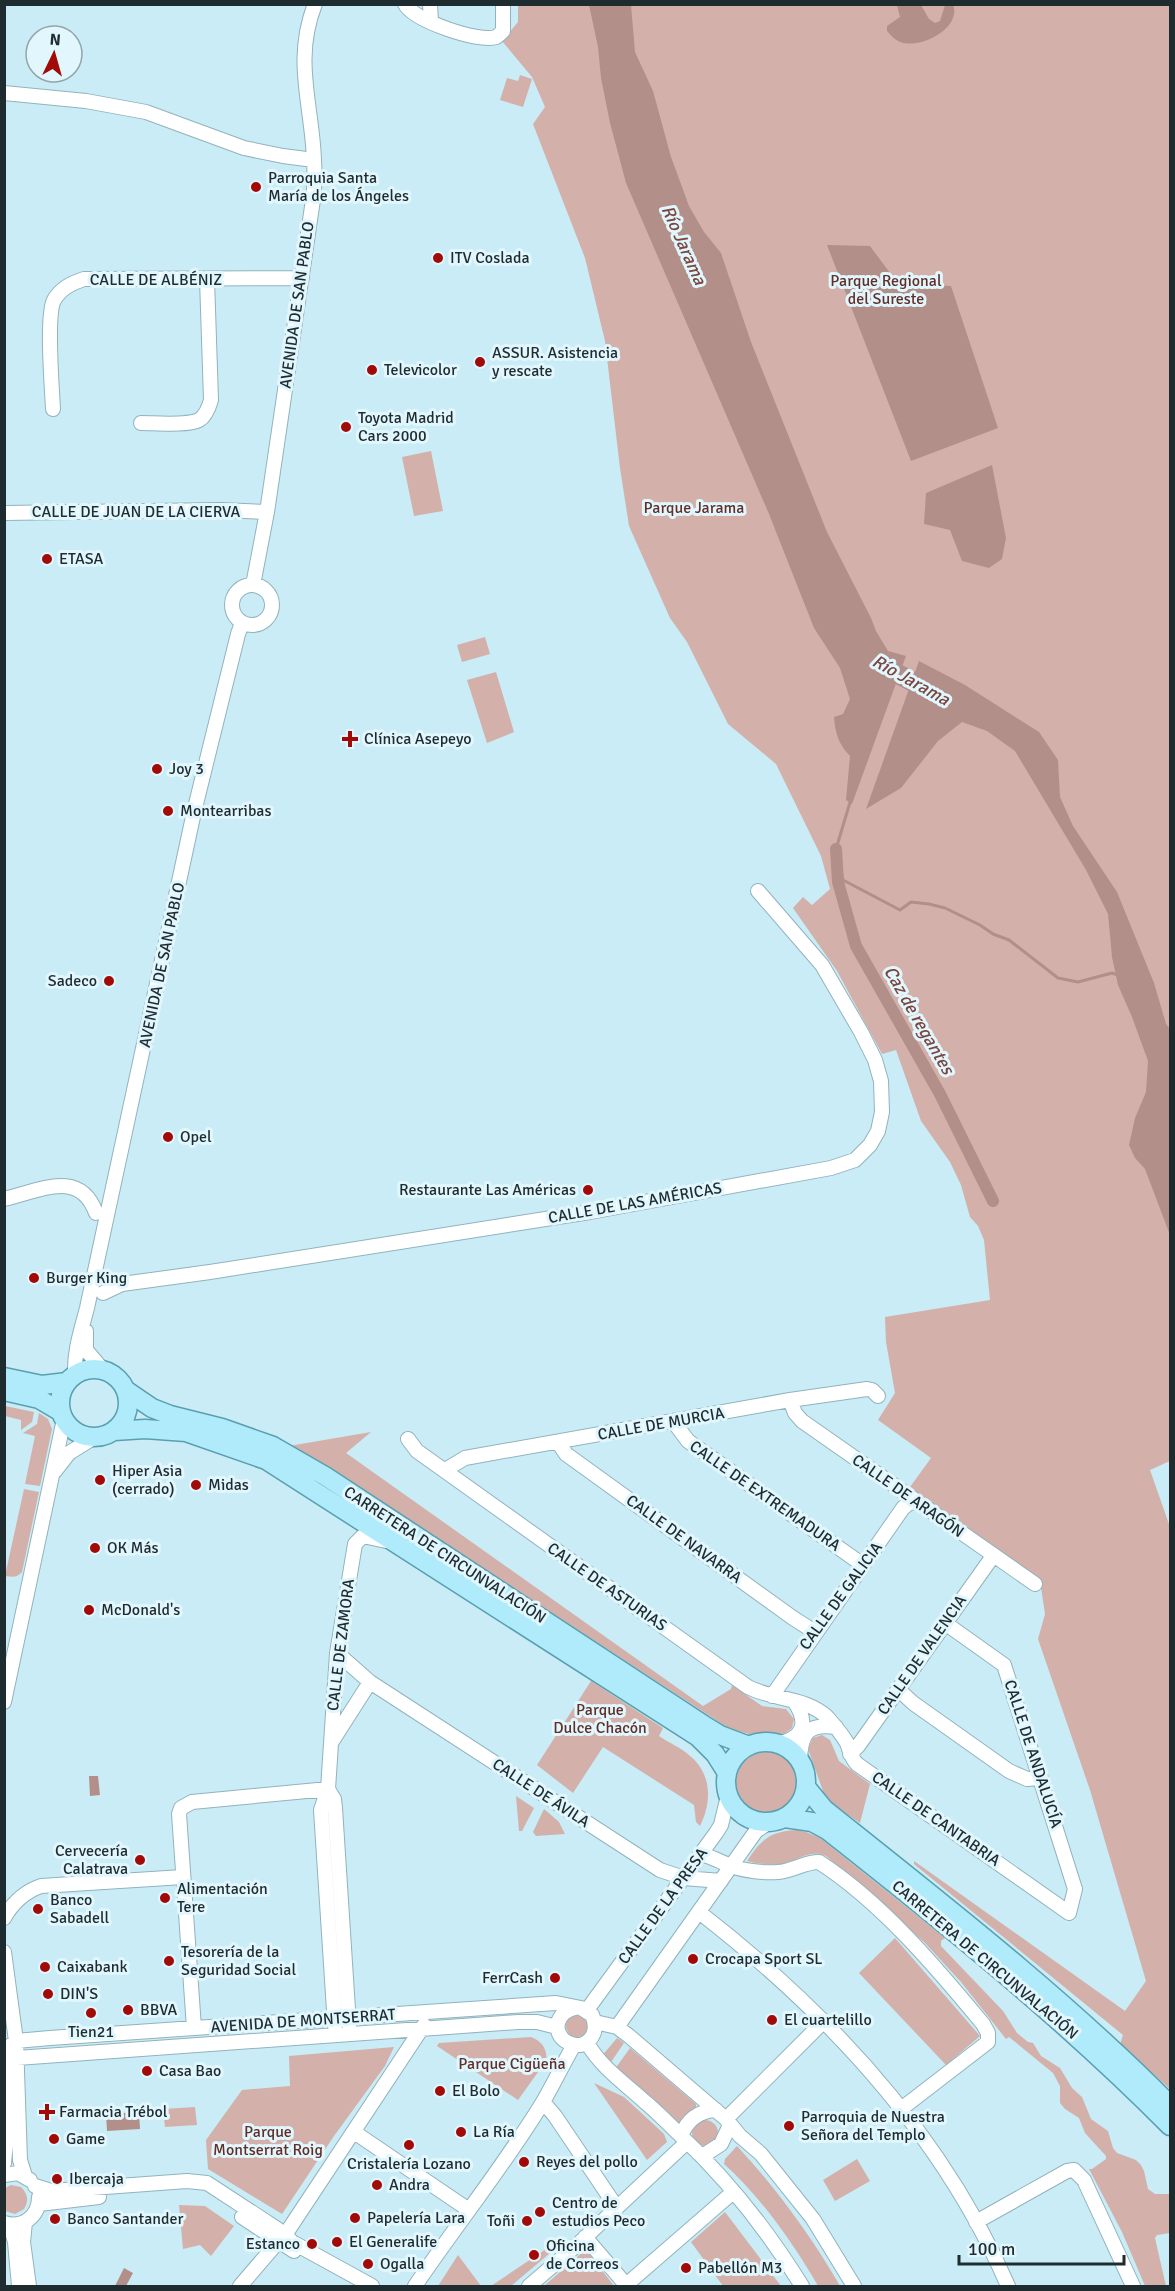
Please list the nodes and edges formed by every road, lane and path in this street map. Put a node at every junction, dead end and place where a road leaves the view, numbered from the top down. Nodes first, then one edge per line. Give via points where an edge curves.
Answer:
1 (305, 4) edge
2 (315, 4) edge
3 (430, 4) edge
4 (503, 4) edge
5 (407, 8) edge
6 (431, 21) junction
7 (307, 24) junction
8 (4, 93) edge
9 (314, 160) junction
10 (302, 278) junction
11 (207, 279) junction
12 (53, 409) dead end
13 (141, 423) dead end
14 (267, 512) junction
15 (4, 513) edge
16 (253, 585) junction
17 (242, 623) junction
18 (758, 891) dead end
19 (4, 1199) edge
20 (96, 1213) dead end
21 (103, 1293) dead end
22 (87, 1308) junction
23 (103, 1370) junction
24 (4, 1377) edge
25 (71, 1379) junction
26 (4, 1391) edge
27 (127, 1391) junction
28 (878, 1396) dead end
29 (790, 1400) junction
30 (62, 1415) junction
31 (673, 1421) junction
32 (114, 1431) junction
33 (93, 1438) junction
34 (408, 1439) dead end
35 (558, 1442) junction
36 (445, 1470) junction
37 (52, 1475) junction
38 (916, 1502) junction
39 (394, 1543) junction
40 (993, 1556) junction
41 (863, 1565) junction
42 (1035, 1584) dead end
43 (945, 1623) junction
44 (815, 1632) junction
45 (337, 1653) junction
46 (335, 1676) junction
47 (370, 1682) junction
48 (898, 1689) junction
49 (772, 1696) junction
50 (794, 1701) junction
51 (4, 1702) edge
52 (819, 1711) joint
53 (836, 1727) junction
54 (777, 1744) junction
55 (330, 1746) junction
56 (749, 1746) junction
57 (850, 1754) junction
58 (800, 1760) junction
59 (727, 1773) junction
60 (1041, 1778) junction
61 (806, 1787) junction
62 (328, 1789) junction
63 (728, 1796) junction
64 (777, 1820) junction
65 (701, 1854) junction
66 (731, 1866) junction
67 (183, 1877) junction
68 (684, 1878) junction
69 (721, 1881) junction
70 (699, 1912) junction
71 (1069, 1913) joint
72 (4, 1918) edge
73 (4, 1952) edge
74 (434, 2012) junction
75 (586, 2013) junction
76 (341, 2018) junction
77 (824, 2021) junction
78 (14, 2025) junction
79 (557, 2027) junction
80 (617, 2027) junction
81 (194, 2028) junction
82 (421, 2029) junction
83 (342, 2034) junction
84 (31, 2040) junction
85 (16, 2041) junction
86 (580, 2044) junction
87 (8, 2054) edge
88 (36, 2057) junction
89 (17, 2090) junction
90 (543, 2102) junction
91 (1170, 2105) edge
92 (901, 2109) junction
93 (724, 2118) junction
94 (1170, 2126) edge
95 (354, 2132) junction
96 (684, 2139) junction
97 (698, 2153) junction
98 (4, 2163) edge
99 (4, 2175) edge
100 (30, 2181) junction
101 (732, 2193) junction
102 (39, 2204) junction
103 (617, 2208) junction
104 (470, 2210) junction
105 (25, 2222) junction
106 (976, 2222) junction
107 (7, 2224) edge
108 (585, 2237) junction
109 (282, 2238) junction
110 (4, 2249) edge
111 (17, 2266) junction
112 (19, 2286) edge
113 (28, 2286) edge
114 (240, 2286) edge
115 (360, 2286) edge
116 (372, 2286) edge
117 (416, 2286) edge
118 (529, 2286) edge
119 (626, 2286) edge
120 (802, 2286) edge
121 (854, 2286) edge
122 (1008, 2286) edge
123 (1133, 2286) edge

1 - 7 street
2 - 7 street
3 - 6 street
4 - 6 street via 503,31 497,37 460,33
5 - 6 street
7 - 9 street, AVENIDA DE SAN PABLO via 303,72
8 - 9 street via 146,112 244,148
9 - 10 street, AVENIDA DE SAN PABLO via 314,193
10 - 11 street, CALLE DE ALBÉNIZ
10 - 14 street, AVENIDA DE SAN PABLO
11 - 12 street, CALLE DE ALBÉNIZ via 84,279 60,292 51,310
11 - 13 street via 211,400 208,410 199,420 189,422
14 - 15 street, CALLE DE JUAN DE LA CIERVA
14 - 16 street, AVENIDA DE SAN PABLO
16 - 17 street via 241,588 234,600 233,612
16 - 17 street via 269,594 271,608 257,625
17 - 22 street, AVENIDA DE SAN PABLO via 194,812
18 - 21 street, CALLE DE LAS AMÉRICAS via 822,965 875,1060 881,1081 882,1112 870,1145 855,1160 831,1168 590,1212 122,1284
19 - 20 street via 61,1185 77,1187 92,1200
22 - 23 street, AVENIDA DE SAN PABLO via 86,1350
22 - 25 street, AVENIDA DE SAN PABLO
23 - 25 main road via 93,1369
23 - 27 main road via 113,1374
24 - 25 main road via 42,1385
25 - 30 main road via 61,1396
26 - 30 main road via 39,1399
27 - 32 main road via 127,1413
27 - 56 main road, CARRETERA DE CIRCUNVALACIÓN via 170,1415 273,1446 325,1476 707,1727
28 - 29 street, CALLE DE MURCIA via 867,1389
29 - 31 street, CALLE DE MURCIA
29 - 38 street, CALLE DE ARAGÓN via 802,1421
30 - 33 main road via 76,1432
30 - 37 street
31 - 35 street, CALLE DE MURCIA
31 - 41 street, CALLE DE EXTREMADURA via 688,1441
32 - 33 main road
32 - 39 main road, CARRETERA DE CIRCUNVALACIÓN via 145,1428 186,1432 266,1460
33 - 37 street via 69,1453
34 - 36 street, CALLE DE ASTURIAS via 417,1451
35 - 36 street, CALLE DE MURCIA via 465,1458
35 - 44 street, CALLE DE NAVARRA via 566,1454
36 - 49 street, CALLE DE ASTURIAS via 748,1687
37 - 51 street
38 - 40 street, CALLE DE ARAGÓN
38 - 41 street, CALLE DE GALICIA via 903,1509
39 - 45 street, CALLE DE ZAMORA via 363,1536 355,1544
39 - 59 main road, CARRETERA DE CIRCUNVALACIÓN via 698,1737
40 - 42 street, CALLE DE ARAGÓN
40 - 43 street, CALLE DE VALENCIA
41 - 44 street, CALLE DE GALICIA
43 - 48 street, CALLE DE VALENCIA
43 - 60 street, CALLE DE ANDALUCÍA via 1004,1665
44 - 49 street, CALLE DE GALICIA
45 - 46 street, CALLE DE ZAMORA
45 - 47 street, CALLE DE ÁVILA
46 - 47 street, CALLE DE ÁVILA
46 - 55 street, CALLE DE ZAMORA
47 - 55 street
47 - 68 street, CALLE DE ÁVILA via 660,1870
48 - 57 street, CALLE DE VALENCIA
48 - 60 street via 1009,1771 1027,1779
49 - 50 street, CALLE DE ASTURIAS
50 - 52 street, CALLE DE ASTURIAS
50 - 54 street via 802,1715 801,1730 789,1741
52 - 53 street, CALLE DE CANTABRIA
53 - 57 street, CALLE DE CANTABRIA
53 - 58 street via 809,1730 803,1737
54 - 56 main road
54 - 58 main road
55 - 62 street, CALLE DE ZAMORA
56 - 59 main road via 739,1753
57 - 71 street, CALLE DE CANTABRIA via 857,1764
58 - 61 main road
59 - 63 main road
60 - 71 street, CALLE DE ANDALUCÍA via 1075,1889
61 - 64 main road via 795,1810
61 - 91 main road, CARRETERA DE CIRCUNVALACIÓN via 825,1809 993,1944
62 - 67 street via 184,1805 179,1814
62 - 76 street, CALLE DE ZAMORA via 321,1810
63 - 64 main road via 744,1816 755,1821
63 - 65 street, CALLE DE LA PRESA via 721,1825
64 - 66 street, CALLE DE LA PRESA via 756,1831
64 - 94 main road, CARRETERA DE CIRCUNVALACIÓN via 812,1822 827,1830 931,1912 1060,2023
65 - 66 street
65 - 68 street, CALLE DE LA PRESA
66 - 69 street, CALLE DE LA PRESA
66 - 92 street via 777,1872 819,1862 865,1898 932,1963 983,2024 988,2042
67 - 72 street via 41,1886 23,1895
67 - 81 street
68 - 69 street, CALLE DE ÁVILA
68 - 75 street, CALLE DE LA PRESA
69 - 70 street, CALLE DE LA PRESA
70 - 77 street via 762,1962
70 - 80 street, CALLE DE LA PRESA
73 - 78 street
74 - 75 street, AVENIDA DE MONTSERRAT via 556,2003
74 - 76 street, AVENIDA DE MONTSERRAT
74 - 82 street
75 - 79 street via 569,2009
75 - 80 street, AVENIDA DE MONTSERRAT
75 - 86 street via 592,2037
76 - 81 street, AVENIDA DE MONTSERRAT
76 - 83 street, CALLE DE ZAMORA
77 - 92 street
77 - 93 street
78 - 84 street
78 - 85 street
79 - 82 street, AVENIDA DE MONTSERRAT via 518,2022
79 - 86 street via 562,2039
80 - 93 street
81 - 84 street, AVENIDA DE MONTSERRAT
82 - 83 street, AVENIDA DE MONTSERRAT
82 - 95 street
83 - 88 street, AVENIDA DE MONTSERRAT
84 - 85 street, AVENIDA DE MONTSERRAT
85 - 87 street
86 - 90 street
86 - 96 street
87 - 88 street, AVENIDA DE MONTSERRAT
87 - 89 street
87 - 98 street
88 - 89 street via 24,2067
89 - 100 street via 20,2160
90 - 103 street
90 - 104 street
92 - 106 street
93 - 96 street via 705,2110 697,2114 685,2128
93 - 97 street via 727,2136 722,2144 704,2155
93 - 121 street via 761,2154 802,2204
95 - 104 street
95 - 109 street
96 - 97 street
96 - 103 street
97 - 101 street
99 - 100 street via 18,2173
100 - 102 street
100 - 109 street via 51,2191 207,2183
101 - 119 street
101 - 120 street
102 - 105 street
102 - 109 street via 198,2190
103 - 108 street
104 - 117 street
105 - 107 street
105 - 113 street
106 - 122 street
106 - 123 street via 1074,2170 1097,2206
107 - 111 street via 15,2242
108 - 118 street
108 - 119 street
109 - 114 street
109 - 115 street via 316,2264
109 - 116 street
110 - 111 street
111 - 112 street
111 - 113 street

